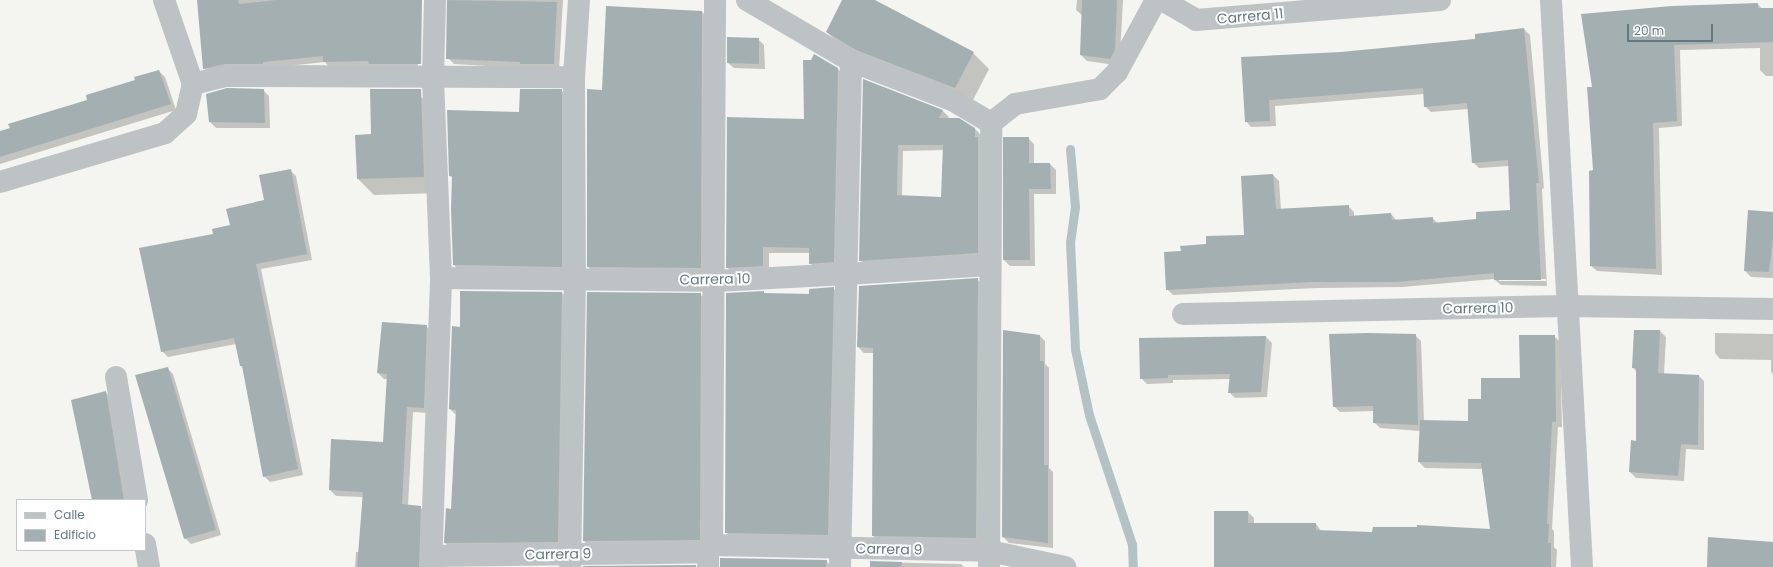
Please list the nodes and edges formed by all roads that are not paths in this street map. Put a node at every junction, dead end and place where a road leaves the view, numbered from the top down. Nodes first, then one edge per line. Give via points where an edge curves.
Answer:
1 (164, 0) edge
2 (435, 0) edge
3 (579, 0) edge
4 (715, 0) edge
5 (747, 0) edge
6 (1156, 0) edge
7 (1162, 0) edge
8 (1440, 0) edge
9 (1551, 0) edge
10 (851, 61) junction
11 (433, 76) junction
12 (574, 77) junction
13 (193, 84) junction
14 (991, 123) junction
15 (0, 182) edge
16 (989, 265) junction
17 (847, 274) junction
18 (441, 278) junction
19 (575, 279) junction
20 (715, 281) junction
21 (1567, 306) junction
22 (1773, 309) edge
23 (1183, 314) dead end
24 (116, 378) dead end
25 (137, 499) edge
26 (146, 550) edge
27 (709, 555) edge
28 (840, 558) edge
29 (989, 559) edge
30 (570, 560) edge
31 (431, 562) edge
32 (149, 567) edge
33 (1065, 567) edge
34 (1582, 567) edge

1 - 13 street
2 - 11 street
3 - 12 street
4 - 20 street
5 - 10 street
6 - 14 street via 1117,72 1100,89 1015,104
7 - 8 street, Carrera 11 via 1196,20
9 - 21 street
10 - 14 street via 954,101
10 - 17 street
11 - 12 street
11 - 13 street via 225,76
11 - 18 street
12 - 19 street
13 - 15 street via 186,114 165,133
14 - 16 street
16 - 17 street, Carrera 10
16 - 29 street
17 - 20 street, Carrera 10
17 - 28 street
18 - 19 street, Carrera 10
18 - 31 street
19 - 20 street, Carrera 10
19 - 30 street
20 - 27 street
21 - 22 street, Carrera 10
21 - 23 street, Carrera 10
21 - 34 street
24 - 25 street
26 - 32 street
27 - 28 street, Carrera 9
27 - 30 street, Carrera 9
28 - 29 street, Carrera 9
29 - 33 street, Carrera 9
30 - 31 street, Carrera 9

